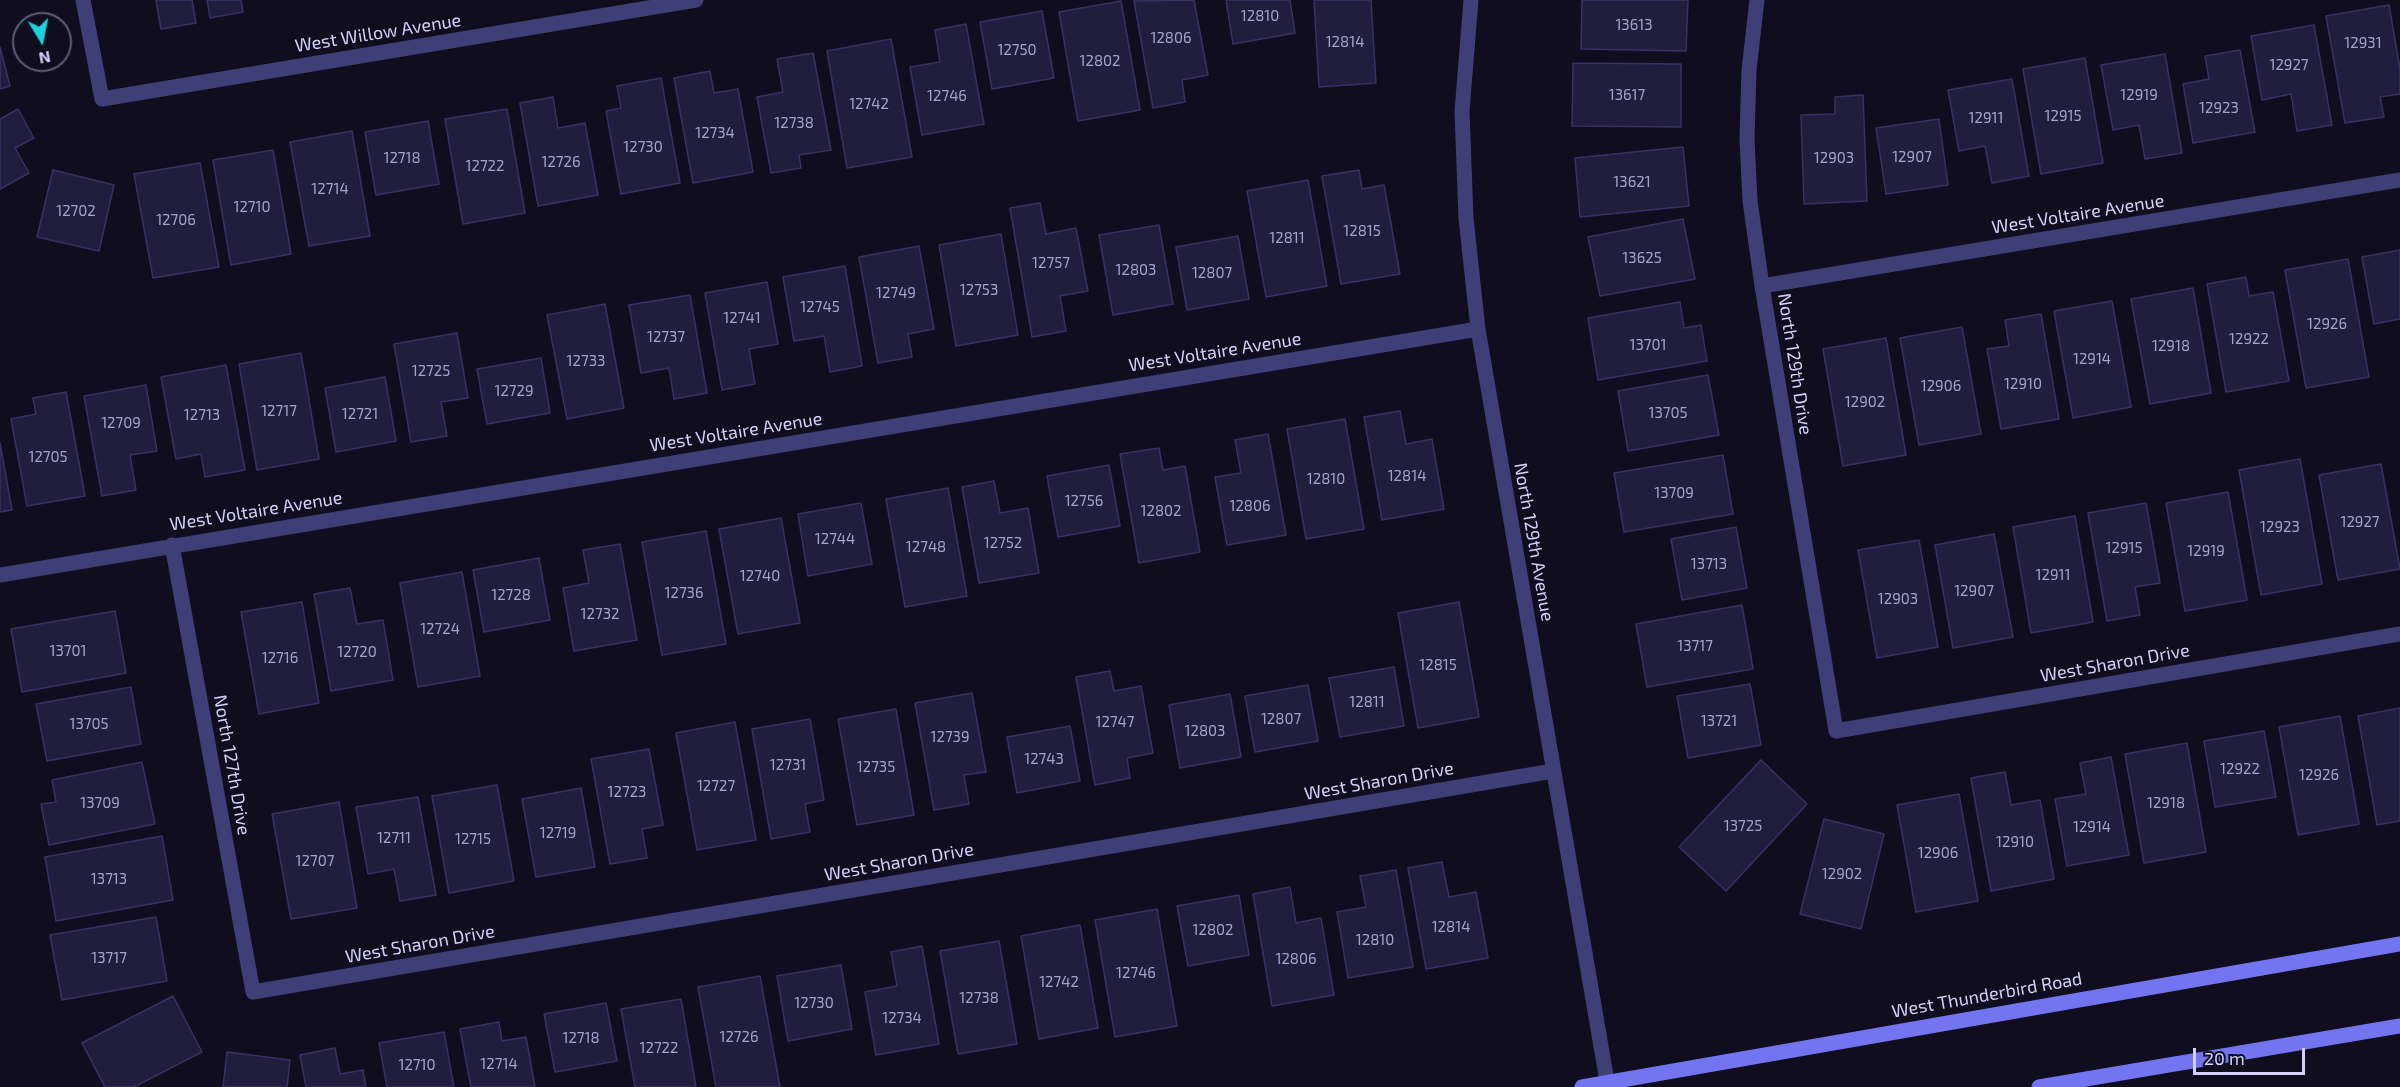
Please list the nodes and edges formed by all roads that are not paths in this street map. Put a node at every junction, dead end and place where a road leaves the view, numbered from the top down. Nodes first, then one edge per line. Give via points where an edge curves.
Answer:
1 (83, 0) edge
2 (696, 0) edge
3 (1471, 0) edge
4 (1757, 0) edge
5 (2400, 180) edge
6 (1762, 286) junction
7 (1478, 329) junction
8 (172, 545) junction
9 (0, 575) edge
10 (2400, 634) edge
11 (1836, 731) joint
12 (1553, 771) junction
13 (2400, 944) edge
14 (253, 992) joint
15 (2400, 1026) edge
16 (1607, 1085) edge
17 (1582, 1087) edge
18 (2039, 1087) edge

1 - 2 street, West Willow Avenue via 102,99
3 - 7 street, North 129th Avenue via 1462,111 1466,218
4 - 6 street, North 129th Drive via 1747,139 1750,201
5 - 6 street, West Voltaire Avenue
6 - 11 street, North 129th Drive
7 - 8 street, West Voltaire Avenue
7 - 12 street, North 129th Avenue
8 - 9 street, West Voltaire Avenue
8 - 14 street, North 127th Drive
10 - 11 street, West Sharon Drive
12 - 14 street, West Sharon Drive
12 - 16 street, North 129th Avenue
13 - 16 main road, West Thunderbird Road
15 - 18 main road
16 - 17 main road, West Thunderbird Road

